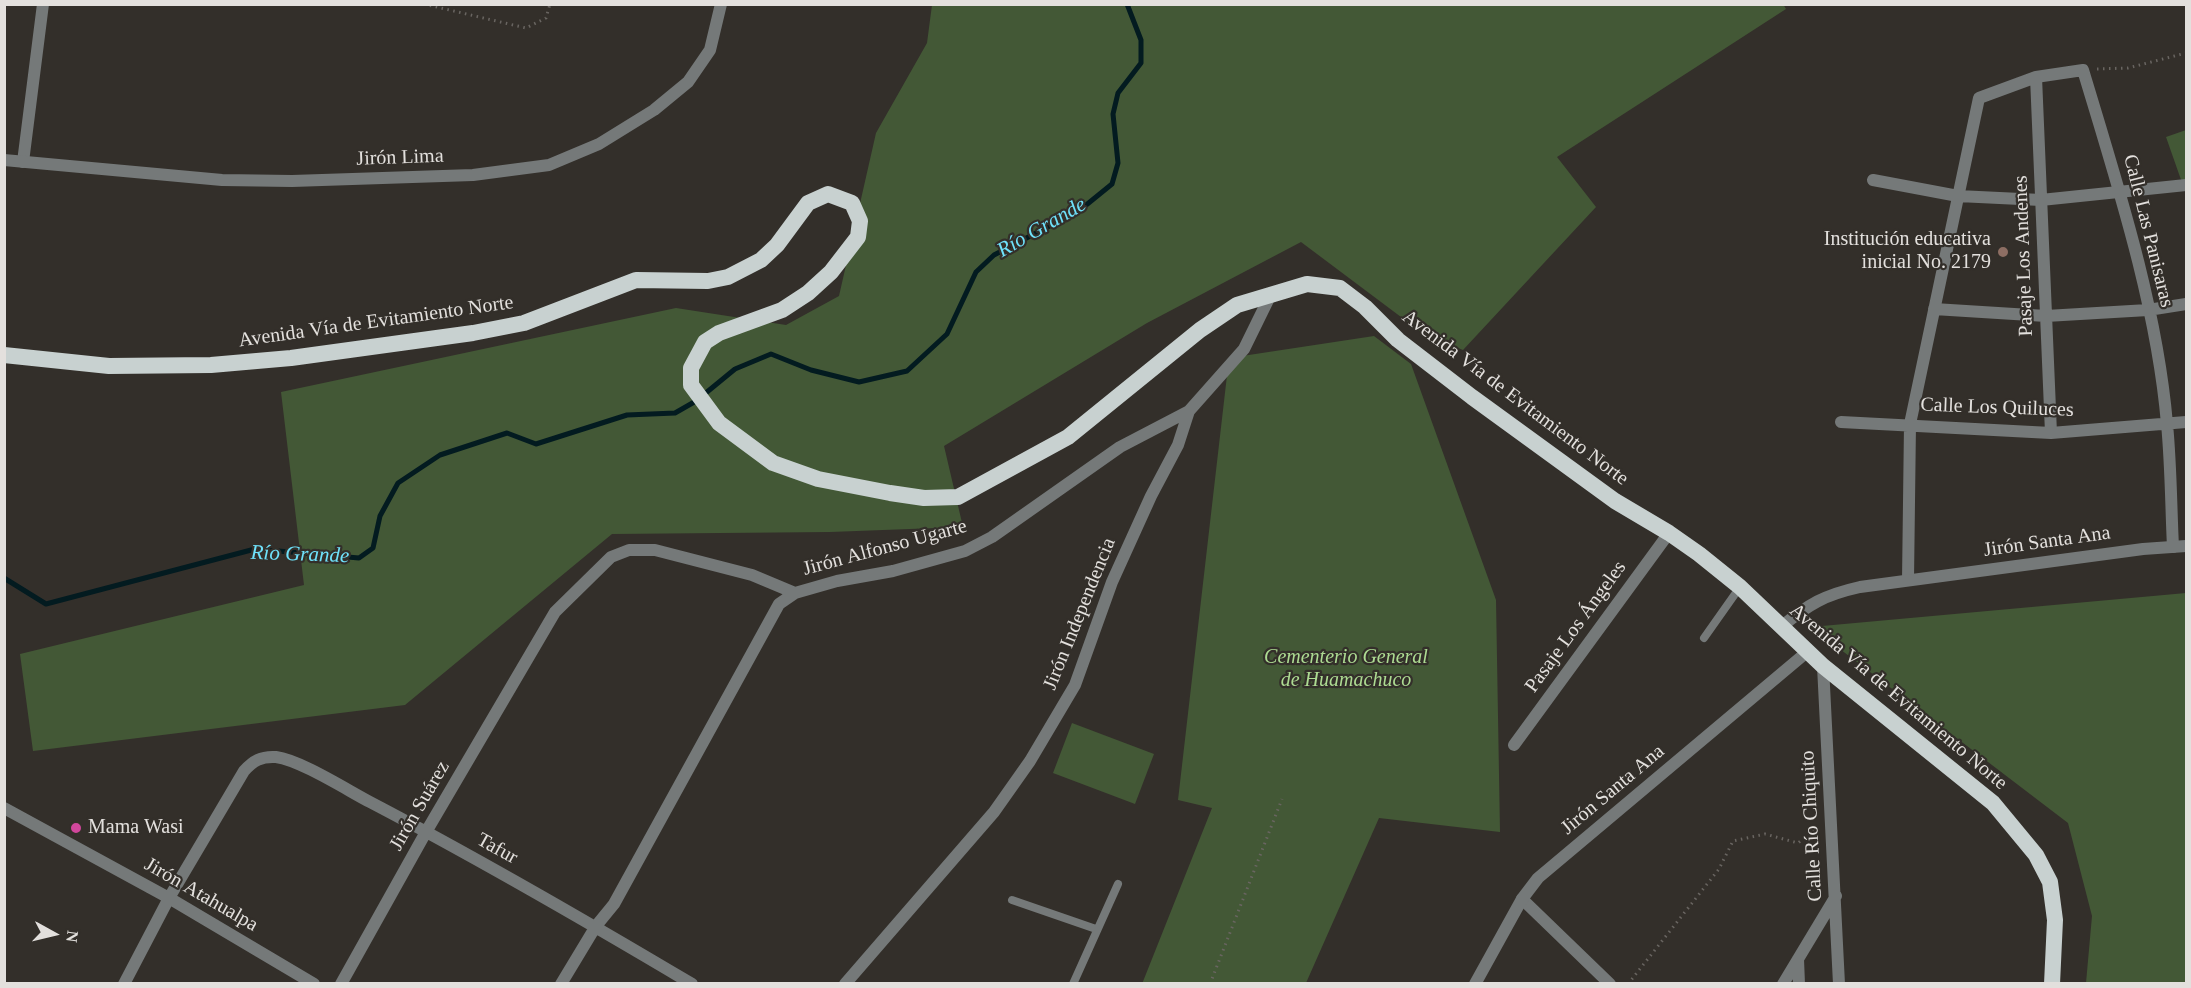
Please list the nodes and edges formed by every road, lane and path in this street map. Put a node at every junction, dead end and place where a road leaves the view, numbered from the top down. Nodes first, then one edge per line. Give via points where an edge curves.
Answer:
1 (43, 4) edge
2 (424, 4) edge
3 (550, 4) edge
4 (721, 4) edge
5 (2187, 53) edge
6 (2083, 70) junction
7 (2036, 77) junction
8 (4, 160) edge
9 (23, 162) junction
10 (1873, 180) dead end
11 (2187, 185) edge
12 (2120, 194) junction
13 (1958, 196) junction
14 (2042, 200) junction
15 (1271, 294) junction
16 (2187, 304) edge
17 (1934, 309) junction
18 (2148, 310) junction
19 (2046, 316) junction
20 (4, 355) edge
21 (1189, 411) junction
22 (1841, 422) dead end
23 (2187, 422) edge
24 (1910, 424) junction
25 (2167, 424) junction
26 (2051, 433) junction
27 (1669, 533) junction
28 (2187, 546) edge
29 (2173, 547) junction
30 (1908, 580) junction
31 (1740, 587) junction
32 (795, 593) junction
33 (1781, 627) junction
34 (1704, 638) dead end
35 (1807, 652) junction
36 (1823, 666) junction
37 (1514, 745) dead end
38 (1282, 799) dead end
39 (5, 811) edge
40 (1831, 814) junction
41 (426, 832) junction
42 (1118, 884) dead end
43 (1836, 896) junction
44 (170, 898) junction
45 (1522, 898) junction
46 (1011, 900) dead end
47 (596, 926) junction
48 (1096, 929) junction
49 (1798, 959) junction
50 (124, 984) edge
51 (314, 984) edge
52 (341, 984) edge
53 (561, 984) edge
54 (692, 984) edge
55 (845, 984) edge
56 (1073, 984) edge
57 (1210, 984) edge
58 (1475, 984) edge
59 (1610, 984) edge
60 (1628, 984) edge
61 (1783, 984) edge
62 (1799, 984) edge
63 (1839, 984) edge
64 (2052, 984) edge

1 - 9 street
2 - 3 path via 526,28 546,18
4 - 9 street, Jirón Lima via 710,50 688,82 654,110 599,144 549,165 430,177 268,181
5 - 6 path via 2128,68
6 - 7 street
6 - 12 street, Calle Las Panisaras
7 - 13 street via 1979,98
7 - 14 street, Pasaje Los Andenes
8 - 9 street, Jirón Lima
10 - 13 street
11 - 12 street
12 - 14 street
12 - 18 street, Calle Las Panisaras
13 - 14 street
13 - 17 street
14 - 19 street, Pasaje Los Andenes
15 - 20 highway, Avenida Vía de Evitamiento Norte via 1237,305 1200,330 1068,437 958,497 924,498 818,479 773,463 719,423 691,384 691,368 705,342 782,310 808,293 831,272 858,237 860,221 852,203 828,194 808,203 761,260 728,277 708,281 636,280 524,323 473,333 211,365 109,366
15 - 21 street, Jirón Independencia via 1244,349
15 - 27 highway, Avenida Vía de Evitamiento Norte via 1308,284 1340,288 1398,340 1472,397 1615,501
16 - 18 street
17 - 19 street
17 - 24 street
18 - 19 street
18 - 25 street, Calle Las Panisaras
19 - 26 street, Pasaje Los Andenes
21 - 32 street, Jirón Alfonso Ugarte via 1120,447 992,537 965,551
21 - 55 street, Jirón Independencia via 1178,445 1112,582 1075,685 1054,722 994,812
22 - 24 street, Calle Los Quiluces
23 - 25 street, Calle Los Quiluces
24 - 26 street, Calle Los Quiluces
24 - 30 street
25 - 26 street, Calle Los Quiluces
25 - 29 street, Calle Las Panisaras
27 - 31 highway, Avenida Vía de Evitamiento Norte
27 - 37 street, Pasaje Los Ángeles
28 - 29 street, Jirón Santa Ana
29 - 30 street, Jirón Santa Ana
30 - 33 street, Jirón Santa Ana via 1827,595
31 - 33 highway, Avenida Vía de Evitamiento Norte
31 - 34 lane
32 - 41 street, Jirón Suárez via 752,575 655,550 629,550 611,557 555,612
32 - 47 street, Jirón Alfonso Ugarte via 780,604 620,893
33 - 35 highway, Avenida Vía de Evitamiento Norte
35 - 36 highway, Avenida Vía de Evitamiento Norte
35 - 45 street, Jirón Santa Ana via 1538,878
36 - 40 street, Calle Río Chiquito
36 - 64 highway, Avenida Vía de Evitamiento Norte via 1993,803 2036,855 2050,882 2055,920
38 - 57 path
39 - 44 street, Jirón Atahualpa
40 - 43 street, Calle Río Chiquito
40 - 60 path via 1798,843 1765,834 1733,842 1719,869
41 - 44 street, Tafur via 307,770 266,757 244,771
41 - 47 street, Tafur
41 - 52 street, Jirón Suárez
42 - 48 lane
43 - 49 street
43 - 63 street, Calle Río Chiquito
44 - 50 street
44 - 51 street, Jirón Atahualpa
45 - 58 street, Jirón Santa Ana
45 - 59 street
46 - 48 lane
47 - 53 street, Jirón Alfonso Ugarte
47 - 54 street, Tafur
48 - 56 lane
49 - 61 street
49 - 62 street

